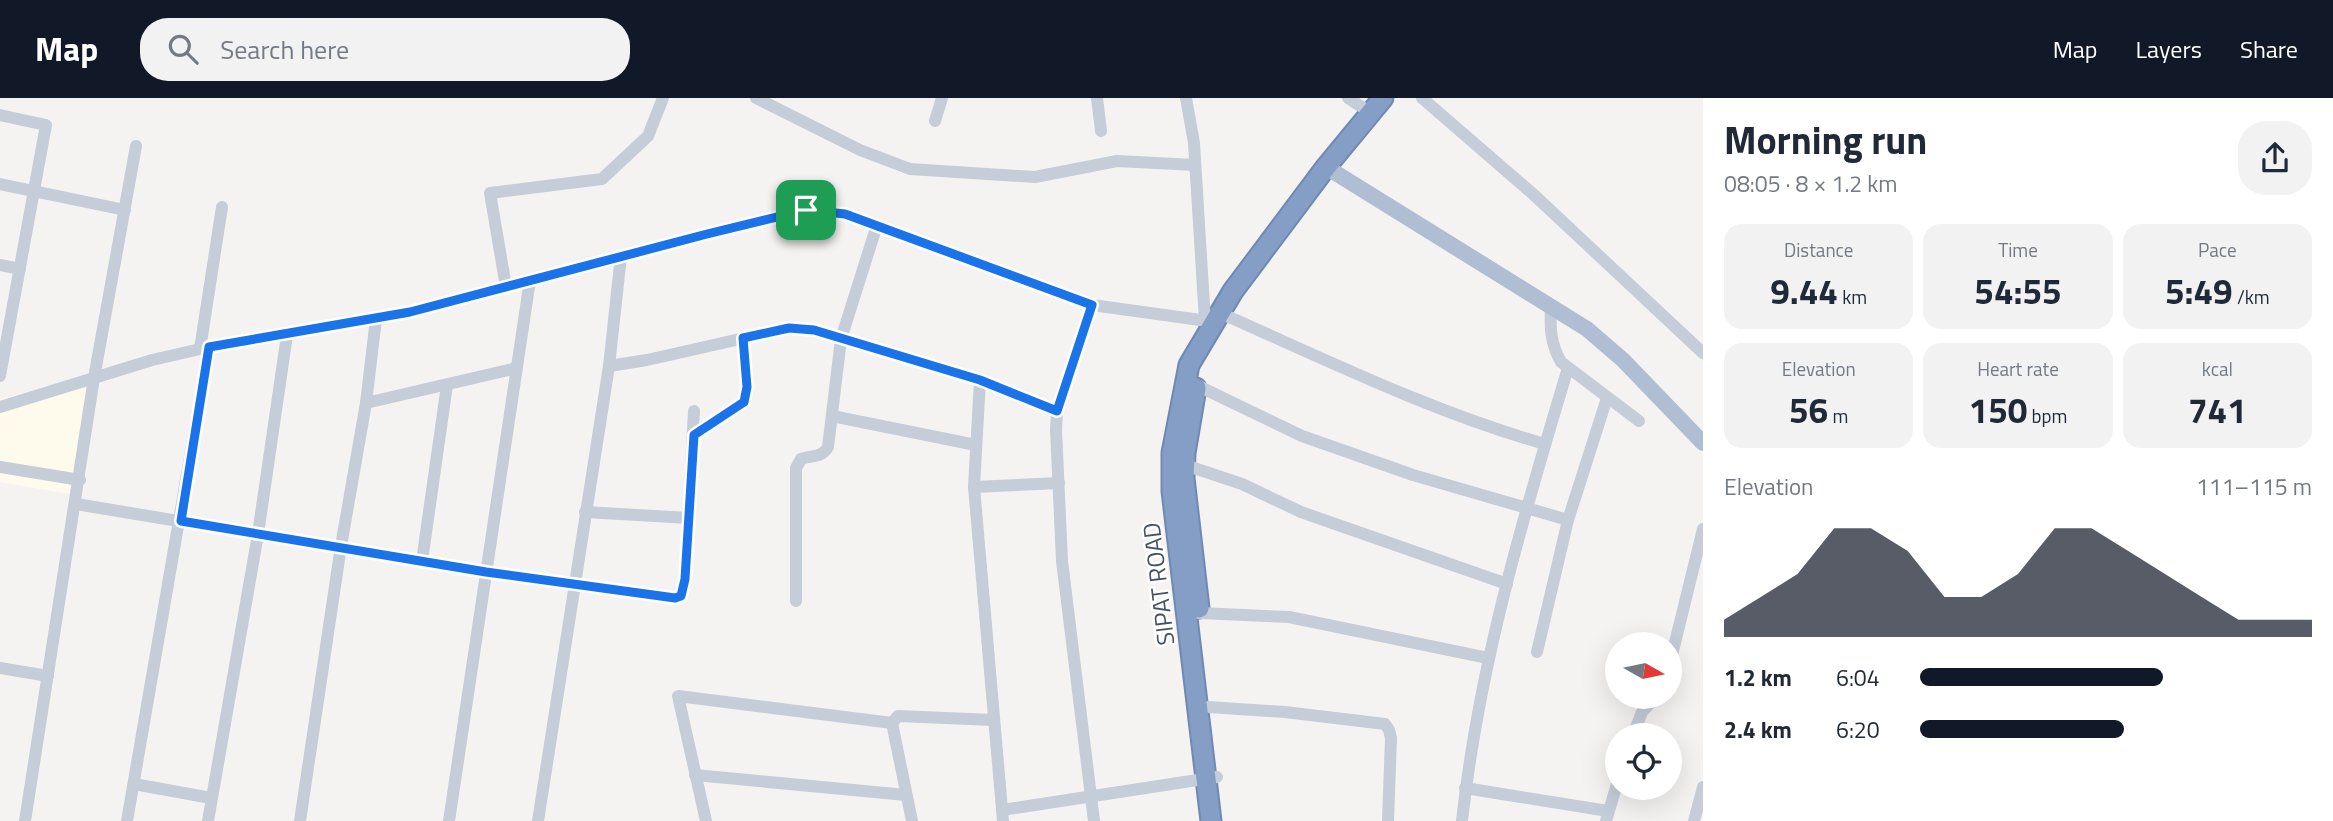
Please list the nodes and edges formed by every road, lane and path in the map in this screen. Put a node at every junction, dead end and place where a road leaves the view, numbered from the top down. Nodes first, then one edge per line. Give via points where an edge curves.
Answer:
1 (663, 98) edge
2 (756, 98) edge
3 (942, 98) edge
4 (1097, 98) edge
5 (1186, 98) edge
6 (1348, 98) edge
7 (1422, 98) edge
8 (1377, 106) edge
9 (0, 115) edge
10 (936, 121) dead end
11 (1101, 131) dead end
12 (136, 146) dead end
13 (1195, 165) junction
14 (1326, 167) junction
15 (0, 184) edge
16 (35, 192) junction
17 (222, 207) dead end
18 (125, 210) junction
19 (877, 225) junction
20 (621, 256) junction
21 (0, 265) edge
22 (20, 269) junction
23 (530, 280) junction
24 (506, 287) junction
25 (7, 304) edge
26 (1092, 305) junction
27 (1550, 306) junction
28 (376, 318) junction
29 (1213, 318) junction
30 (286, 335) junction
31 (743, 338) junction
32 (841, 339) junction
33 (205, 348) junction
34 (1701, 349) edge
35 (608, 366) junction
36 (517, 368) junction
37 (1567, 368) junction
38 (0, 376) edge
39 (94, 378) junction
40 (980, 380) junction
41 (1191, 382) junction
42 (447, 386) junction
43 (1608, 398) junction
44 (366, 403) junction
45 (0, 407) edge
46 (694, 411) dead end
47 (1057, 411) junction
48 (832, 416) junction
49 (1639, 421) dead end
50 (694, 435) junction
51 (1703, 443) edge
52 (1545, 444) junction
53 (976, 445) junction
54 (1178, 463) junction
55 (0, 467) edge
56 (80, 480) junction
57 (1059, 483) junction
58 (974, 487) junction
59 (76, 505) junction
60 (1525, 508) junction
61 (585, 512) junction
62 (689, 518) junction
63 (1569, 520) junction
64 (181, 521) junction
65 (1703, 530) edge
66 (258, 534) junction
67 (341, 546) junction
68 (422, 561) junction
69 (486, 572) junction
70 (574, 584) junction
71 (1507, 584) junction
72 (796, 601) dead end
73 (1199, 613) junction
74 (1678, 632) edge
75 (1537, 652) dead end
76 (1488, 658) junction
77 (0, 668) edge
78 (48, 676) junction
79 (1208, 707) junction
80 (993, 720) junction
81 (892, 723) junction
82 (695, 775) junction
83 (1211, 778) junction
84 (134, 784) junction
85 (1703, 787) edge
86 (1465, 788) junction
87 (906, 795) junction
88 (1091, 796) junction
89 (211, 798) junction
90 (1002, 816) edge
91 (1607, 816) edge
92 (25, 821) edge
93 (127, 821) edge
94 (208, 821) edge
95 (300, 821) edge
96 (449, 821) edge
97 (538, 821) edge
98 (706, 821) edge
99 (912, 821) edge
100 (1094, 821) edge
101 (1211, 821) edge
102 (1223, 821) edge
103 (1388, 821) edge
104 (1462, 821) edge
105 (1694, 821) edge

1 - 24 street via 648,136 602,179 490,193
2 - 13 street via 860,150 910,169 1035,177 1117,161
3 - 10 street
4 - 11 street
5 - 13 street
6 - 8 street
7 - 34 street
8 - 14 highway, SIPAT ROAD
9 - 16 street via 46,125
12 - 18 street
13 - 29 street
14 - 27 main road
14 - 29 highway, SIPAT ROAD
15 - 16 street
16 - 18 street
16 - 22 street
17 - 33 street
18 - 39 street
19 - 20 street via 845,214 806,210
19 - 26 street
19 - 32 street
20 - 23 street
20 - 35 street
21 - 22 street
22 - 25 street
23 - 24 street
23 - 36 street
24 - 28 street
25 - 38 street
26 - 29 street
26 - 47 street
27 - 37 street via 1553,349
27 - 51 main road via 1587,329 1623,360
28 - 30 street
28 - 44 street
29 - 41 highway, SIPAT ROAD
29 - 52 street via 1415,400
30 - 33 street
30 - 66 street
31 - 32 street via 789,328
31 - 35 street
31 - 50 street via 744,402
32 - 40 street
32 - 48 street
33 - 39 street
33 - 64 street
35 - 61 street
36 - 42 street
36 - 69 street
37 - 43 street
37 - 52 street
39 - 45 street
39 - 56 street
40 - 47 street
40 - 53 street
41 - 54 highway, SIPAT ROAD
41 - 60 street via 1302,436
42 - 44 street
42 - 68 street
43 - 49 street
43 - 63 street
44 - 67 street
46 - 50 street
47 - 57 street
48 - 53 street
48 - 72 street via 825,452 801,459 796,468
50 - 62 street
52 - 60 street
53 - 58 street
54 - 71 street via 1242,484 1301,512
54 - 73 highway, SIPAT ROAD
54 - 83 highway, SIPAT ROAD via 1172,491
55 - 56 street
56 - 59 street
57 - 58 street
57 - 88 street via 1062,561
58 - 80 street
59 - 64 street
59 - 78 street
60 - 63 street
60 - 71 street
61 - 62 street
61 - 70 street
62 - 70 street via 681,596
63 - 75 street
64 - 66 street
64 - 84 street
65 - 74 street
66 - 67 street
66 - 89 street
67 - 68 street
67 - 95 street
68 - 69 street
69 - 70 street
69 - 96 street
70 - 97 street
71 - 76 street
73 - 76 street via 1289,617
73 - 79 highway, SIPAT ROAD
76 - 86 street
77 - 78 street
78 - 92 street
79 - 83 highway, SIPAT ROAD
79 - 103 street via 1385,724 1391,738
80 - 81 street via 898,716
80 - 90 street
81 - 82 street via 678,696
81 - 87 street
82 - 87 street
82 - 98 street
83 - 88 street
83 - 101 highway, SIPAT ROAD
83 - 102 highway, SIPAT ROAD
84 - 89 street
84 - 93 street
85 - 105 street
86 - 91 street
86 - 104 street
87 - 99 street
88 - 90 street
88 - 100 street
89 - 94 street

